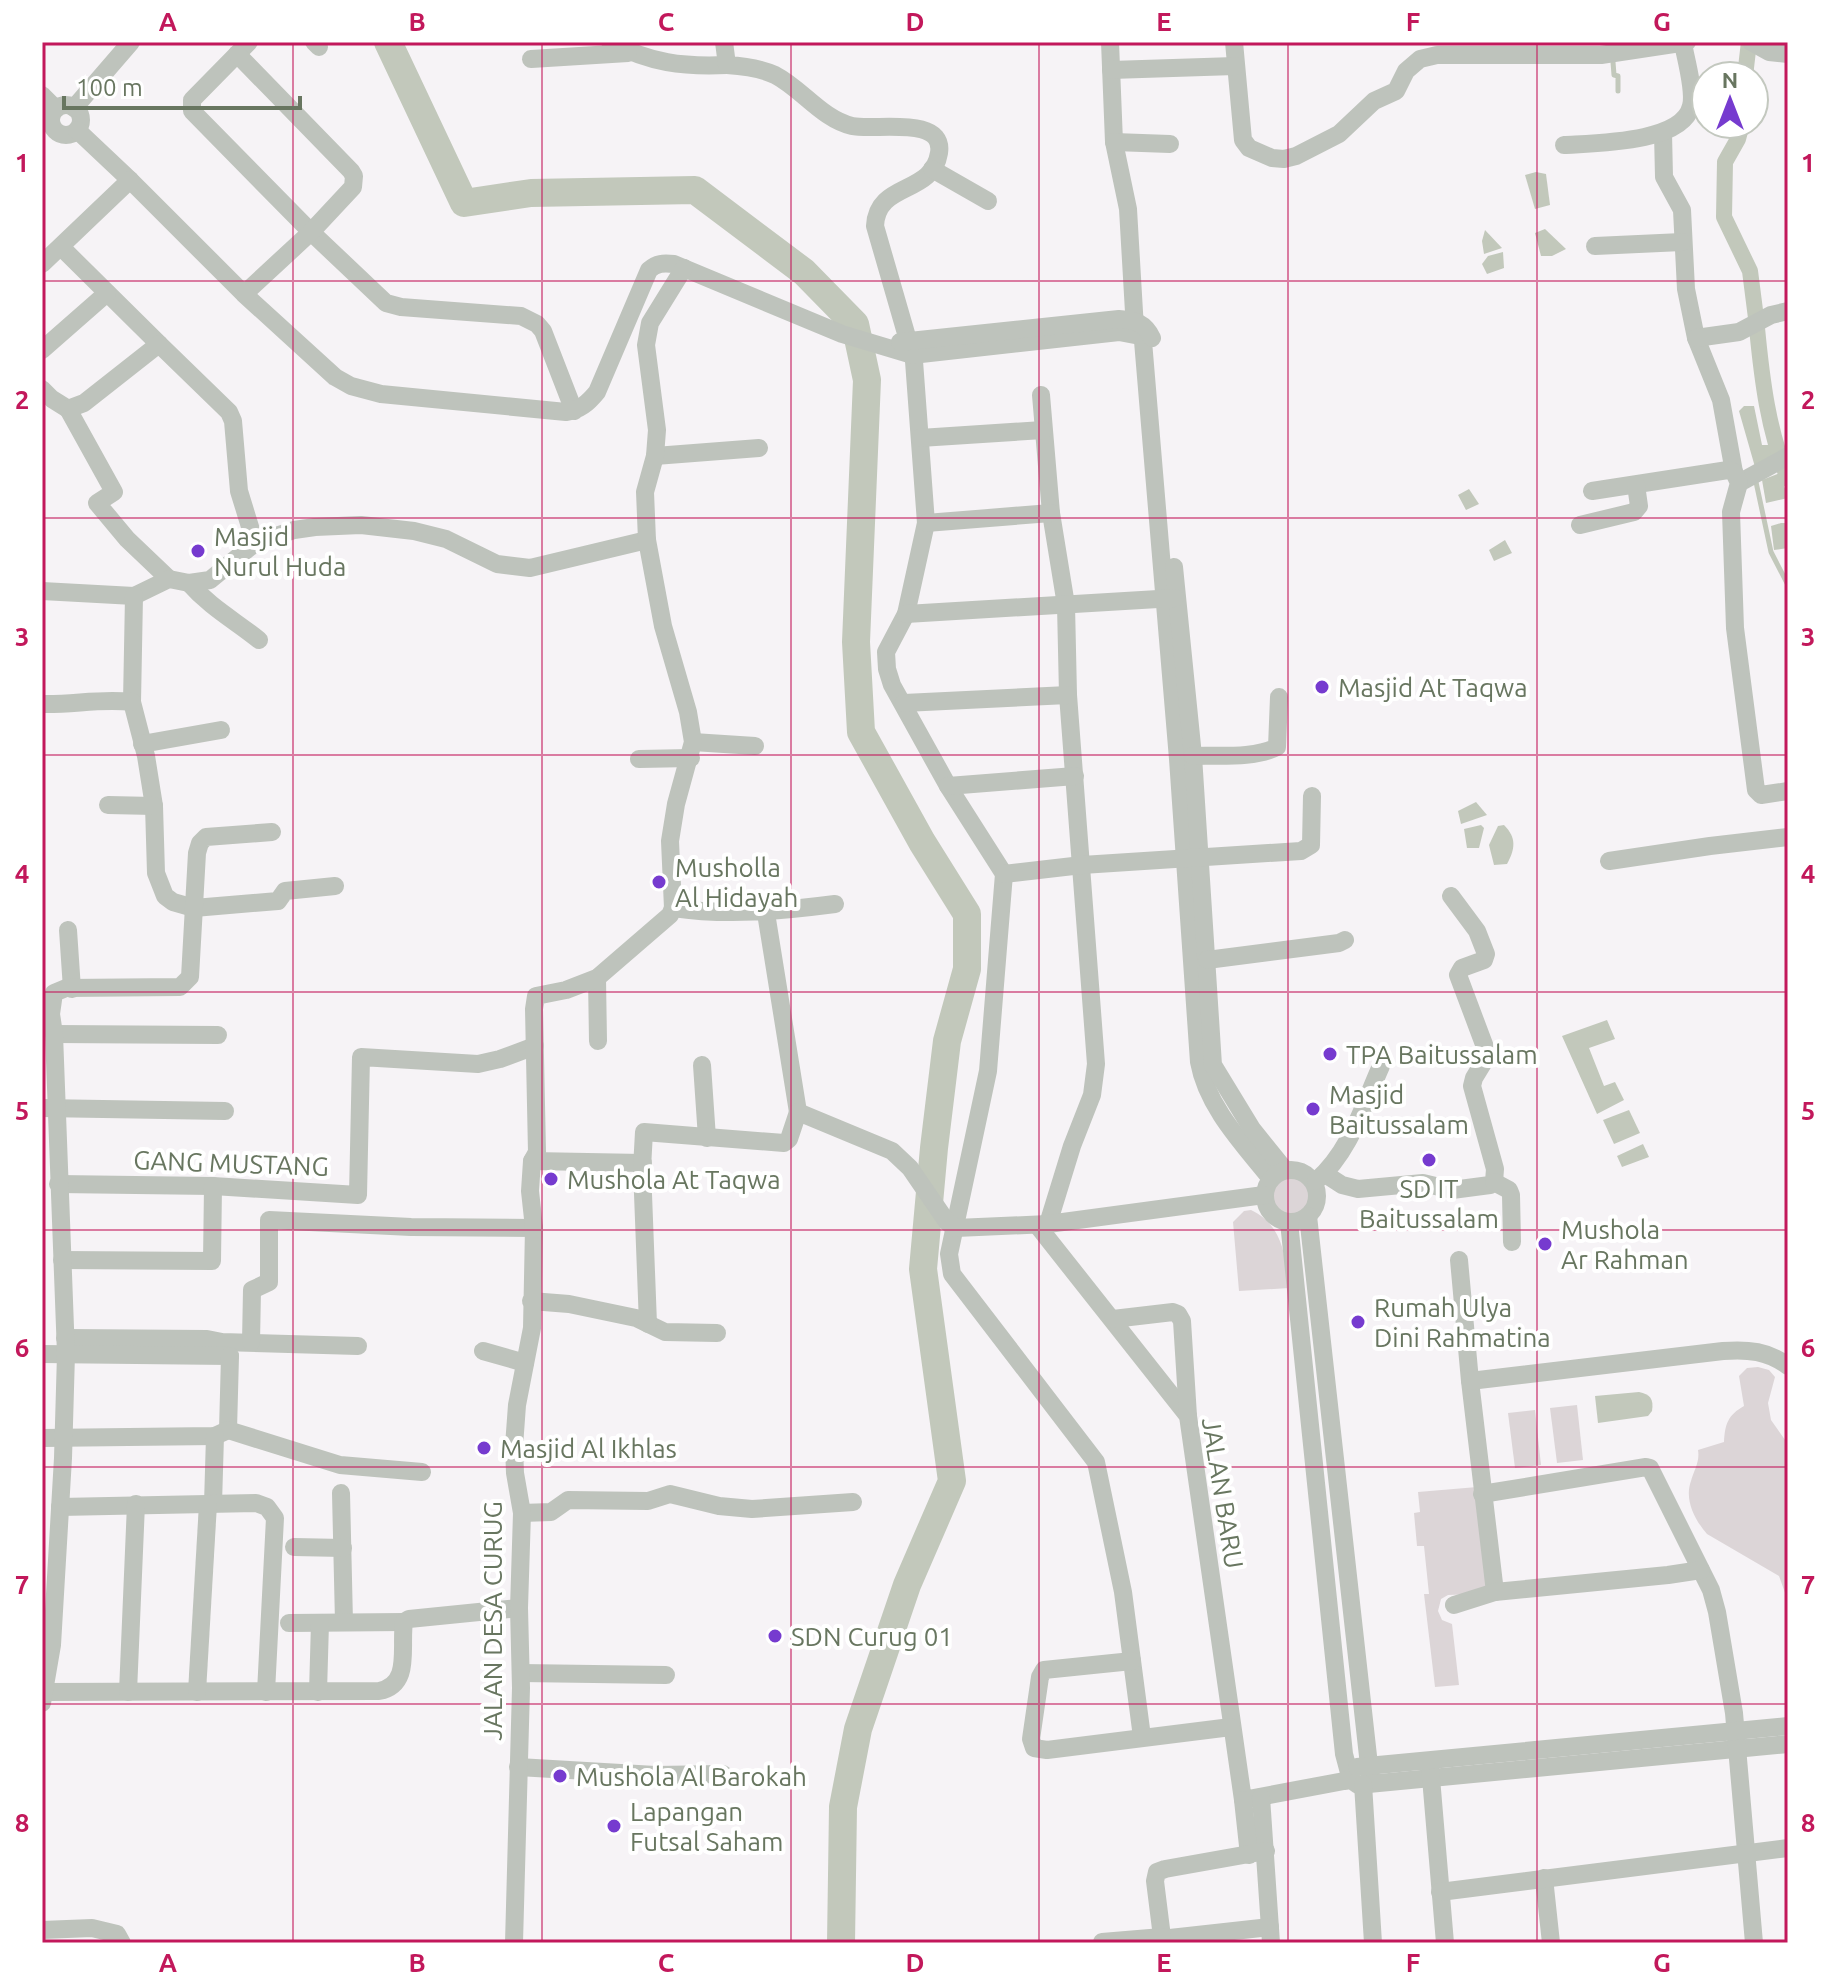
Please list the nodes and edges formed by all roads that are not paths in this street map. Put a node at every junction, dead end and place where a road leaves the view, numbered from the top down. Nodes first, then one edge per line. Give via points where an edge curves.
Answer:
1 (131, 42) edge
2 (610, 42) edge
3 (724, 42) edge
4 (1110, 42) edge
5 (1234, 42) edge
6 (1751, 42) edge
7 (1685, 43) edge
8 (243, 48) edge
9 (631, 53) junction
10 (1788, 54) edge
11 (531, 59) dead end
12 (727, 65) junction
13 (1235, 66) junction
14 (1111, 70) junction
15 (42, 95) edge
16 (65, 108) junction
17 (77, 130) junction
18 (1663, 133) junction
19 (48, 136) edge
20 (1114, 142) junction
21 (1170, 144) dead end
22 (1564, 145) dead end
23 (932, 169) junction
24 (130, 180) junction
25 (988, 201) dead end
26 (311, 232) junction
27 (1682, 242) junction
28 (1595, 246) dead end
29 (61, 247) junction
30 (42, 264) edge
31 (684, 268) junction
32 (107, 293) junction
33 (244, 294) junction
34 (1788, 311) edge
35 (1135, 327) junction
36 (1696, 338) junction
37 (159, 344) junction
38 (910, 347) junction
39 (42, 350) edge
40 (42, 389) edge
41 (1041, 395) dead end
42 (68, 409) junction
43 (574, 411) junction
44 (1043, 430) junction
45 (920, 438) junction
46 (759, 448) dead end
47 (655, 456) junction
48 (1780, 460) edge
49 (1736, 477) junction
50 (1636, 485) junction
51 (1592, 491) dead end
52 (1051, 513) junction
53 (926, 523) junction
54 (1580, 525) dead end
55 (647, 540) junction
56 (255, 543) junction
57 (169, 579) junction
58 (189, 583) junction
59 (42, 591) edge
60 (134, 596) junction
61 (1170, 598) junction
62 (1066, 605) junction
63 (906, 614) junction
64 (259, 640) dead end
65 (1068, 695) junction
66 (1279, 697) dead end
67 (132, 702) junction
68 (904, 703) junction
69 (1179, 703) junction
70 (42, 704) edge
71 (221, 730) dead end
72 (142, 744) junction
73 (755, 746) dead end
74 (692, 750) junction
75 (1193, 756) junction
76 (639, 759) dead end
77 (1075, 776) junction
78 (948, 786) junction
79 (1788, 791) edge
80 (1312, 796) dead end
81 (108, 805) dead end
82 (154, 806) junction
83 (272, 832) dead end
84 (1788, 837) edge
85 (1192, 860) junction
86 (1609, 861) dead end
87 (1082, 865) junction
88 (1004, 874) junction
89 (335, 886) dead end
90 (1451, 896) dead end
91 (835, 904) dead end
92 (194, 908) junction
93 (673, 908) junction
94 (766, 913) junction
95 (68, 930) dead end
96 (1345, 940) dead end
97 (1207, 960) junction
98 (597, 978) junction
99 (72, 989) junction
100 (54, 1034) junction
101 (218, 1035) dead end
102 (598, 1041) dead end
103 (535, 1046) junction
104 (702, 1065) dead end
105 (1381, 1066) dead end
106 (49, 1108) edge
107 (225, 1111) dead end
108 (798, 1112) junction
109 (707, 1138) junction
110 (532, 1161) junction
111 (643, 1163) junction
112 (1319, 1179) junction
113 (1273, 1182) junction
114 (1494, 1182) junction
115 (58, 1184) junction
116 (213, 1186) junction
117 (1308, 1216) junction
118 (1289, 1222) junction
119 (952, 1225) junction
120 (1043, 1225) junction
121 (534, 1228) junction
122 (1512, 1242) dead end
123 (62, 1260) junction
124 (1459, 1260) dead end
125 (531, 1301) junction
126 (1113, 1319) junction
127 (648, 1324) junction
128 (717, 1333) dead end
129 (251, 1342) junction
130 (65, 1346) junction
131 (358, 1346) dead end
132 (226, 1349) junction
133 (483, 1351) dead end
134 (42, 1354) edge
135 (525, 1363) junction
136 (1788, 1366) edge
137 (1470, 1381) junction
138 (1188, 1416) junction
139 (222, 1433) junction
140 (42, 1438) edge
141 (63, 1438) junction
142 (422, 1472) dead end
143 (341, 1493) dead end
144 (1482, 1494) junction
145 (853, 1502) dead end
146 (136, 1504) junction
147 (210, 1504) junction
148 (60, 1507) junction
149 (522, 1513) junction
150 (1342, 1519) junction
151 (1322, 1523) junction
152 (294, 1547) dead end
153 (343, 1548) junction
154 (1701, 1570) junction
155 (1495, 1592) junction
156 (1454, 1605) dead end
157 (519, 1608) junction
158 (344, 1622) junction
159 (404, 1622) junction
160 (289, 1623) dead end
161 (320, 1623) junction
162 (1132, 1661) junction
163 (521, 1673) junction
164 (666, 1675) dead end
165 (128, 1692) junction
166 (197, 1692) junction
167 (266, 1692) junction
168 (318, 1692) junction
169 (44, 1698) edge
170 (1788, 1726) edge
171 (1231, 1727) junction
172 (1142, 1737) junction
173 (1736, 1739) junction
174 (1788, 1744) edge
175 (518, 1767) junction
176 (1430, 1768) junction
177 (723, 1774) dead end
178 (1357, 1777) junction
179 (1252, 1798) junction
180 (1788, 1848) edge
181 (1258, 1853) junction
182 (1748, 1853) junction
183 (1544, 1878) junction
184 (1440, 1892) junction
185 (42, 1930) edge
186 (1270, 1935) edge
187 (1162, 1937) junction
188 (1102, 1942) edge
189 (122, 1943) edge
190 (514, 1943) edge
191 (1373, 1943) edge
192 (1445, 1943) edge
193 (1551, 1943) edge
194 (1754, 1943) edge

1 - 16 street
2 - 9 street
3 - 12 street
4 - 14 street
5 - 13 street
6 - 10 street
7 - 13 street via 1601,55 1420,59 1396,91 1374,101 1339,134 1284,159 1258,153 1243,140
7 - 18 street via 1692,104 1687,118
8 - 26 street via 354,176 353,187
8 - 26 street via 190,108
9 - 11 street
9 - 12 street via 678,65
12 - 23 street via 774,75 843,123 930,131 939,148
13 - 14 street
14 - 20 street
15 - 16 street
16 - 17 street via 80,118
16 - 19 street via 51,121
17 - 19 street
17 - 24 street
18 - 22 street
18 - 27 street via 1664,177 1682,210
20 - 21 street
20 - 35 street via 1128,209
23 - 25 street
23 - 38 street via 882,202 876,217
24 - 29 street
24 - 33 street
26 - 33 street
26 - 43 street via 393,306 521,316 537,324
27 - 28 street
27 - 36 street
29 - 30 street
29 - 32 street
31 - 38 street via 842,334 877,345
31 - 43 street via 664,263 649,270 597,392
31 - 47 street via 650,323 646,345 657,430
32 - 37 street
32 - 39 street
33 - 43 street via 351,386 381,394
34 - 36 street via 1739,332
35 - 38 street via 1119,319
35 - 61 street via 1148,330 1152,339
36 - 49 street via 1721,400
37 - 42 street via 84,403
37 - 56 street via 229,412 239,491
38 - 45 street
40 - 42 street
41 - 44 street
42 - 57 street via 114,492 97,503
44 - 45 street
44 - 52 street
45 - 53 street
46 - 47 street
47 - 55 street via 645,492
48 - 49 street
49 - 50 street via 1728,470
49 - 79 street via 1731,512 1735,628 1751,762 1757,793
50 - 51 street
50 - 54 street via 1639,506 1634,512
52 - 53 street
52 - 62 street
53 - 63 street
55 - 56 street via 530,568 497,564 446,539 385,526 315,527
55 - 74 street via 663,626 688,712
56 - 58 street via 210,580
57 - 58 street
57 - 60 street
58 - 64 street via 208,604
59 - 60 street
60 - 67 street
61 - 62 street
61 - 69 street
62 - 63 street
62 - 65 street
63 - 68 street via 886,652 892,685
65 - 68 street
65 - 77 street
66 - 75 street via 1277,747
67 - 70 street
67 - 72 street
68 - 78 street
69 - 75 street
69 - 85 street
71 - 72 street
72 - 82 street
73 - 74 street
74 - 76 street
74 - 93 street via 670,841
75 - 85 street
77 - 78 street
77 - 87 street
78 - 88 street
80 - 85 street via 1307,849
81 - 82 street
82 - 92 street via 156,873 165,896
83 - 92 street via 206,837 197,853
84 - 86 street
85 - 87 street
85 - 97 street
85 - 113 street via 1202,1079
87 - 88 street
87 - 120 street via 1096,1064 1092,1095
88 - 119 street via 988,1071
89 - 92 street via 285,891 278,901
90 - 114 street via 1477,931 1486,954 1458,975 1488,1055 1472,1086
91 - 94 street
92 - 99 street via 190,977 180,987
93 - 94 street
93 - 98 street, JALAN DESA CURUG
94 - 108 street
95 - 99 street
96 - 97 street
97 - 113 street via 1213,1065 1252,1129
98 - 102 street
98 - 103 street, JALAN DESA CURUG via 536,996
99 - 100 street via 54,993
100 - 101 street
100 - 106 street
103 - 110 street, JALAN DESA CURUG via 537,1152
103 - 116 street, GANG MUSTANG via 478,1064 361,1057 358,1195
104 - 109 street
105 - 112 street via 1345,1148
106 - 107 street
106 - 115 street
108 - 109 street via 784,1143
108 - 119 street via 892,1151
109 - 111 street via 644,1132
110 - 111 street
110 - 121 street, JALAN DESA CURUG
111 - 127 street
112 - 113 street via 1299,1171
112 - 114 street via 1358,1189 1423,1183 1452,1190
112 - 117 street
113 - 118 street via 1271,1213
113 - 120 street
114 - 122 street via 1511,1195
115 - 116 street, GANG MUSTANG
115 - 123 street
116 - 123 street via 212,1261
117 - 118 street
117 - 150 street
118 - 151 street
119 - 120 street
119 - 162 street via 952,1274 1096,1462
120 - 126 street, JALAN BARU
121 - 125 street, JALAN DESA CURUG
121 - 129 street via 269,1220 269,1282 252,1290
123 - 130 street
124 - 137 street
125 - 127 street via 569,1304
125 - 135 street, JALAN DESA CURUG
126 - 138 street, JALAN BARU
126 - 138 street, JALAN BARU via 1178,1314
127 - 128 street via 665,1332
129 - 131 street
129 - 132 street
130 - 132 street
130 - 134 street
130 - 141 street
132 - 139 street
133 - 135 street
135 - 149 street, JALAN DESA CURUG via 514,1446
136 - 137 street via 1752,1350 1723,1351
137 - 144 street
138 - 171 street, JALAN BARU
139 - 141 street
139 - 142 street via 340,1465
139 - 147 street
140 - 141 street
141 - 148 street
143 - 153 street
144 - 154 street via 1650,1468
144 - 155 street
145 - 149 street via 752,1509 670,1494 648,1501 568,1500 551,1512
146 - 147 street
146 - 148 street
146 - 165 street
147 - 166 street
147 - 167 street via 263,1505 275,1518
148 - 169 street
149 - 157 street, JALAN DESA CURUG
150 - 151 street
150 - 178 street
151 - 178 street
152 - 153 street
153 - 158 street
154 - 155 street
154 - 173 street via 1723,1637
155 - 156 street
157 - 159 street
157 - 163 street, JALAN DESA CURUG
158 - 159 street
158 - 161 street
159 - 168 street via 402,1670 394,1685 379,1691
160 - 161 street
161 - 168 street
162 - 172 street
162 - 172 street via 1044,1670 1031,1739 1039,1751
163 - 164 street
163 - 175 street, JALAN DESA CURUG
165 - 166 street
165 - 169 street
166 - 167 street
167 - 168 street
170 - 173 street
171 - 172 street
171 - 179 street, JALAN BARU
173 - 174 street
173 - 176 street
173 - 182 street
175 - 177 street
175 - 190 street, JALAN DESA CURUG
176 - 178 street
176 - 184 street
178 - 179 street
178 - 191 street
179 - 181 street, JALAN BARU
180 - 182 street
181 - 186 street, JALAN BARU
181 - 187 street via 1157,1872
182 - 183 street
182 - 194 street
183 - 184 street
183 - 193 street
184 - 192 street
185 - 189 street via 106,1930
186 - 187 street, JALAN BARU
187 - 188 street, JALAN BARU

